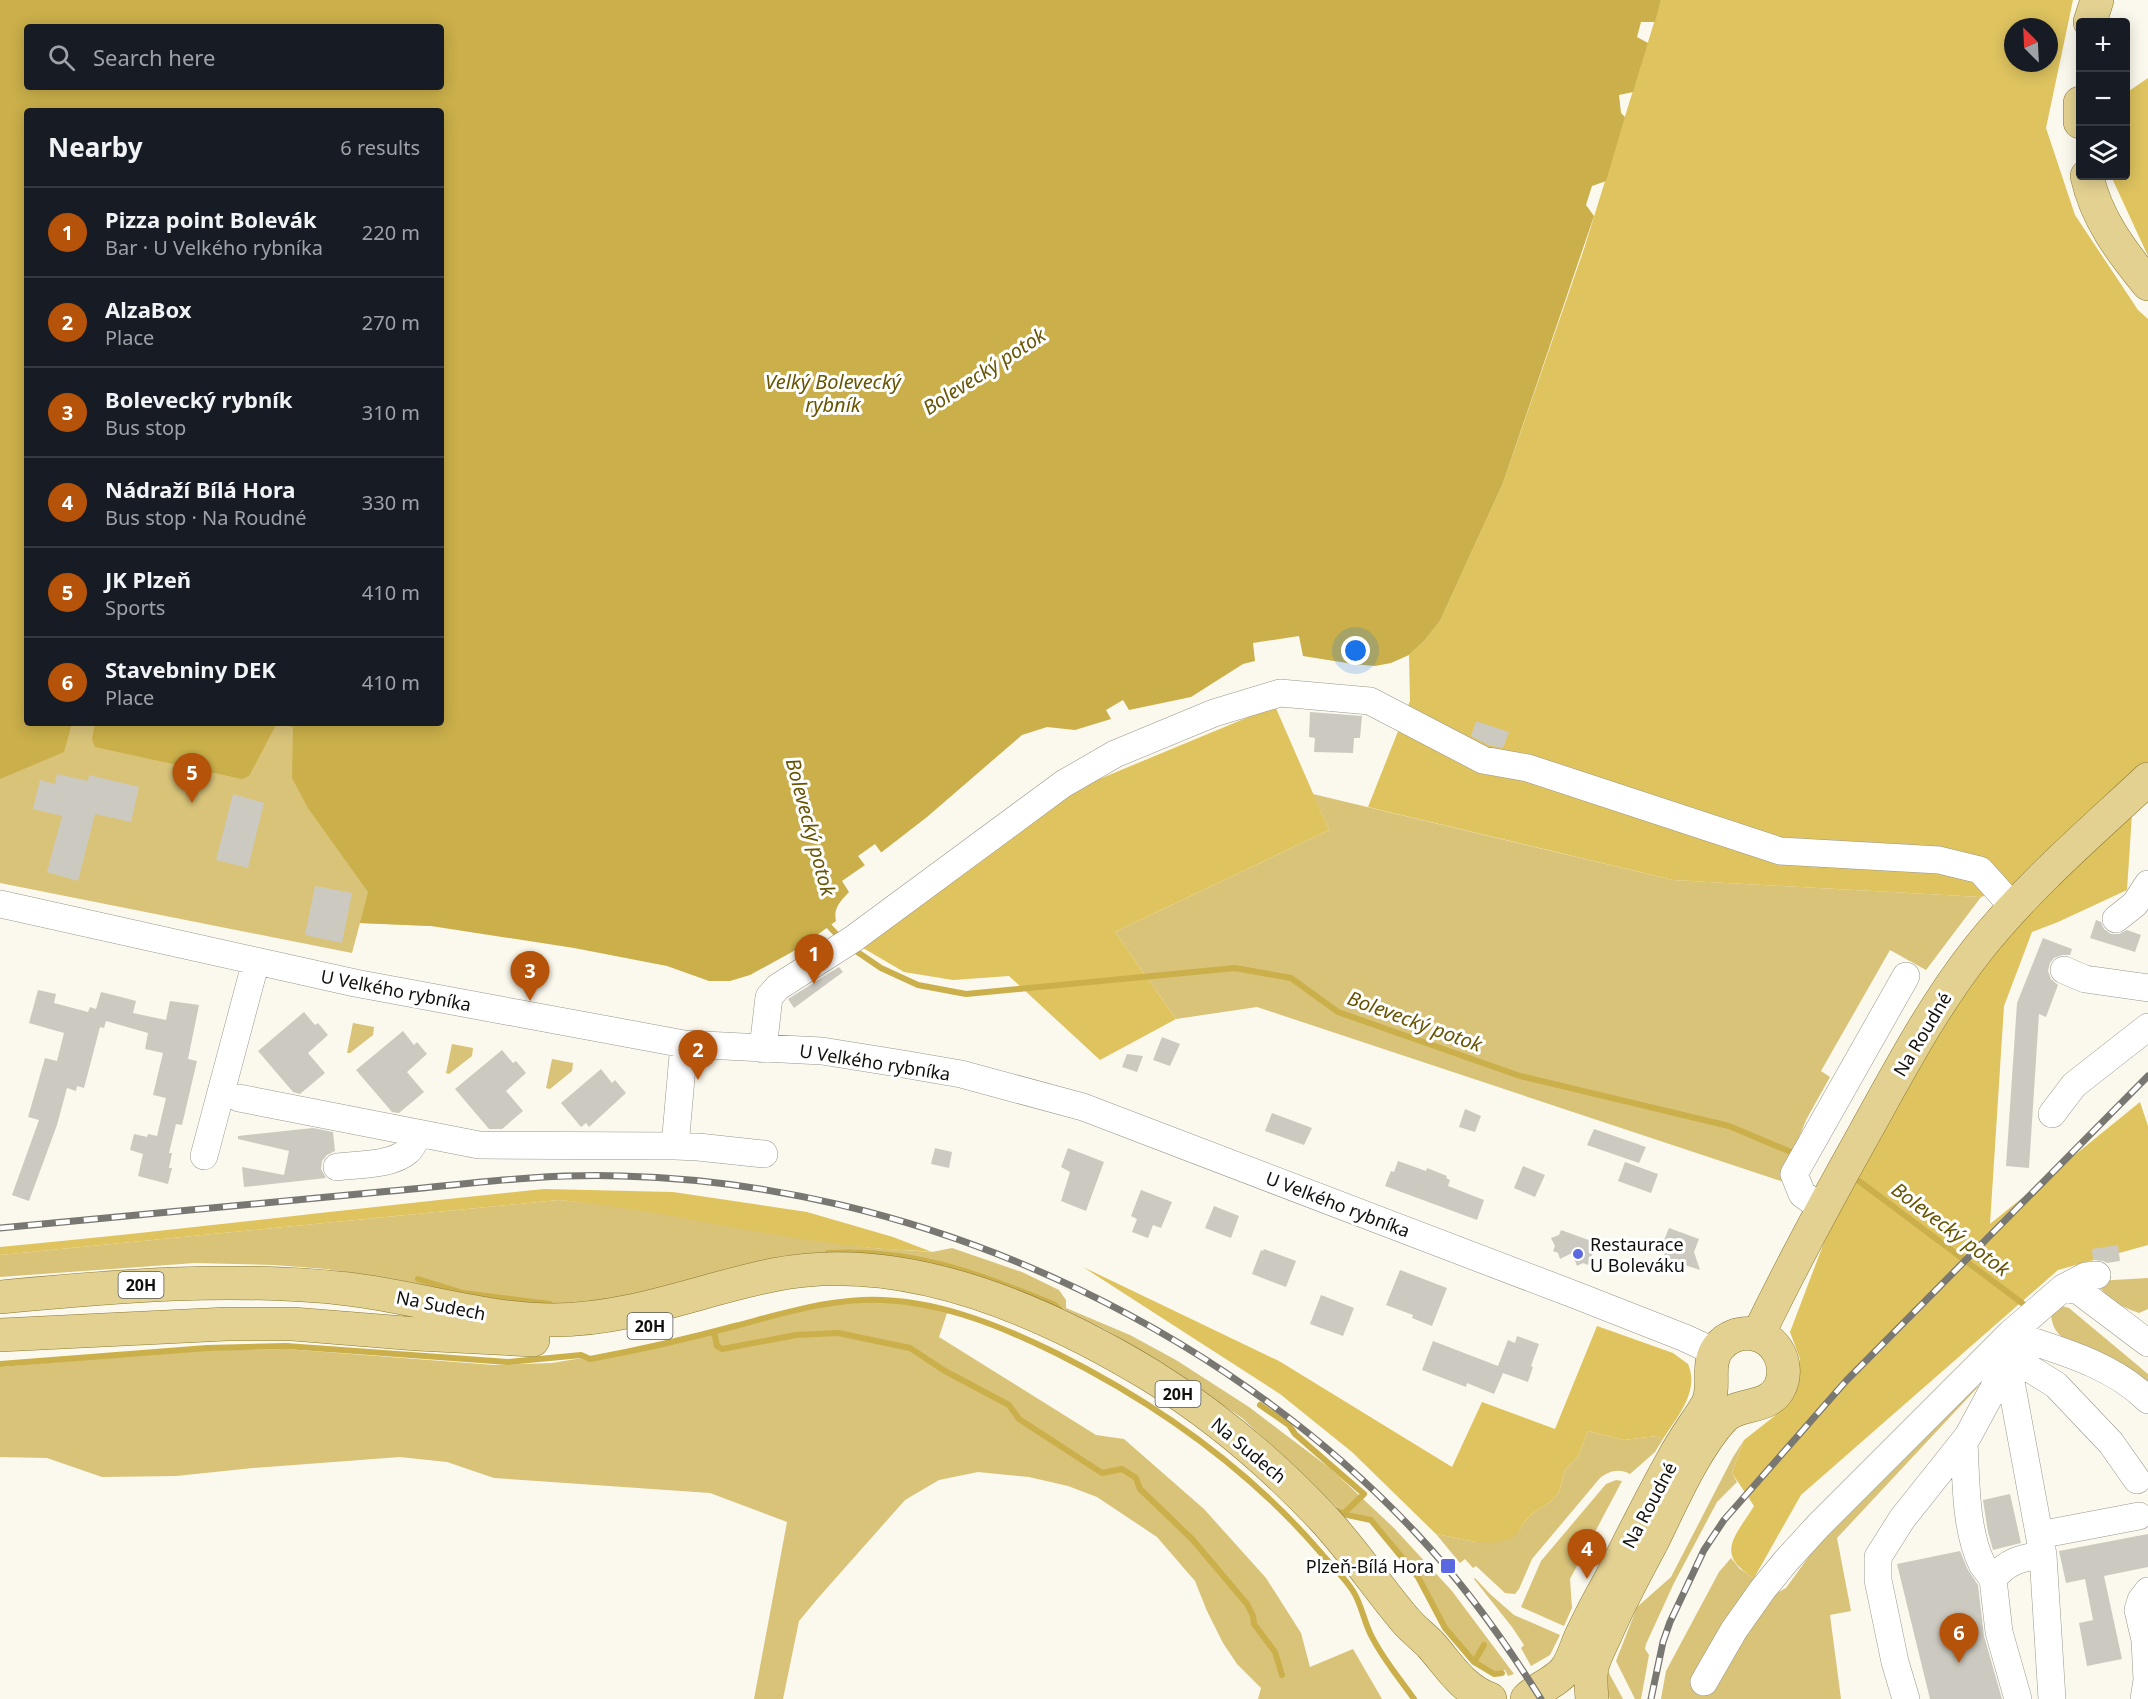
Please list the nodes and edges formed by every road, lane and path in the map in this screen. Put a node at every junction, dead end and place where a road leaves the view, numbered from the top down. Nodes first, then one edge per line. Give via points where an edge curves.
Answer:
1 (2097, 0) edge
2 (2091, 18) edge
3 (2088, 180) edge
4 (2148, 284) edge
5 (2148, 778) edge
6 (2148, 884) edge
7 (0, 904) edge
8 (2014, 908) junction
9 (2116, 919) dead end
10 (256, 961) junction
11 (2064, 970) dead end
12 (1906, 976) dead end
13 (2148, 988) edge
14 (2148, 1027) edge
15 (764, 1041) junction
16 (684, 1044) junction
17 (239, 1098) dead end
18 (2052, 1114) dead end
19 (413, 1133) junction
20 (675, 1146) junction
21 (764, 1154) dead end
22 (204, 1156) dead end
23 (336, 1159) dead end
24 (1823, 1209) junction
25 (878, 1272) junction
26 (2097, 1275) dead end
27 (2063, 1287) junction
28 (0, 1296) edge
29 (0, 1335) edge
30 (1758, 1335) junction
31 (2148, 1343) edge
32 (2009, 1348) junction
33 (1713, 1367) junction
34 (2148, 1400) edge
35 (1746, 1407) junction
36 (1964, 1441) junction
37 (2137, 1480) dead end
38 (2139, 1516) dead end
39 (2041, 1545) junction
40 (1993, 1579) junction
41 (2148, 1591) edge
42 (1409, 1624) junction
43 (1704, 1682) dead end
44 (1531, 1695) edge
45 (1455, 1699) edge
46 (1490, 1699) edge
47 (1590, 1699) edge
48 (1906, 1699) edge
49 (2018, 1699) edge
50 (2052, 1699) edge
51 (2144, 1699) edge

1 - 2 main road
3 - 4 main road via 2101,218 2118,248
5 - 8 main road, Na Roudné
6 - 9 street via 2134,904
7 - 10 street, U Velkého rybníka
8 - 15 street via 1980,870 1939,860 1780,851 1528,768 1484,760 1370,701 1280,693 1214,713 1115,754 1063,784 843,947 778,987 769,997
8 - 24 main road, Na Roudné via 1977,950 1944,997
10 - 16 street, U Velkého rybníka
10 - 22 street
11 - 13 street via 2085,979
12 - 24 street via 1794,1174 1802,1194
14 - 18 street via 2074,1085
15 - 16 street, U Velkého rybníka
15 - 33 street, U Velkého rybníka via 961,1074 1083,1107 1685,1338
16 - 20 street
17 - 19 street
19 - 20 street via 479,1145
19 - 23 street
20 - 21 street
24 - 30 main road, Na Roudné
25 - 28 main road, Na Sudech / 20H via 787,1272 632,1312 553,1320 491,1315 350,1289 282,1283 140,1285
25 - 29 main road, Na Sudech / 20H via 811,1282 637,1330 565,1339 417,1334 292,1324
25 - 42 main road, Na Sudech / 20H via 960,1287 1055,1324 1150,1375 1191,1402 1298,1492
26 - 27 street
27 - 31 street via 2079,1291
27 - 32 street
30 - 33 main road via 1744,1333 1724,1341
30 - 35 main road, Na Roudné via 1777,1350 1784,1372 1779,1388 1769,1400
32 - 34 street via 2085,1360 2136,1388
32 - 36 street via 1996,1384
32 - 37 street via 2056,1385 2111,1443
32 - 39 street via 2011,1382
32 - 43 street via 1818,1526 1786,1561 1734,1630
33 - 35 main road via 1722,1397
33 - 44 main road, Na Roudné via 1707,1404 1672,1459 1570,1663 1559,1677
35 - 47 main road, Na Roudné via 1721,1420 1689,1469 1598,1651
36 - 40 street via 1974,1539 1982,1564
36 - 48 street via 1902,1519 1878,1557 1878,1580
38 - 39 street
39 - 40 street via 2003,1567
39 - 50 street
40 - 49 street via 1999,1632
41 - 51 street via 2138,1610 2145,1640
42 - 45 main road, Na Sudech / 20H via 1434,1672
42 - 46 main road, Na Sudech / 20H via 1464,1684
44 - 47 main road, Na Roudné via 1557,1685 1572,1688

